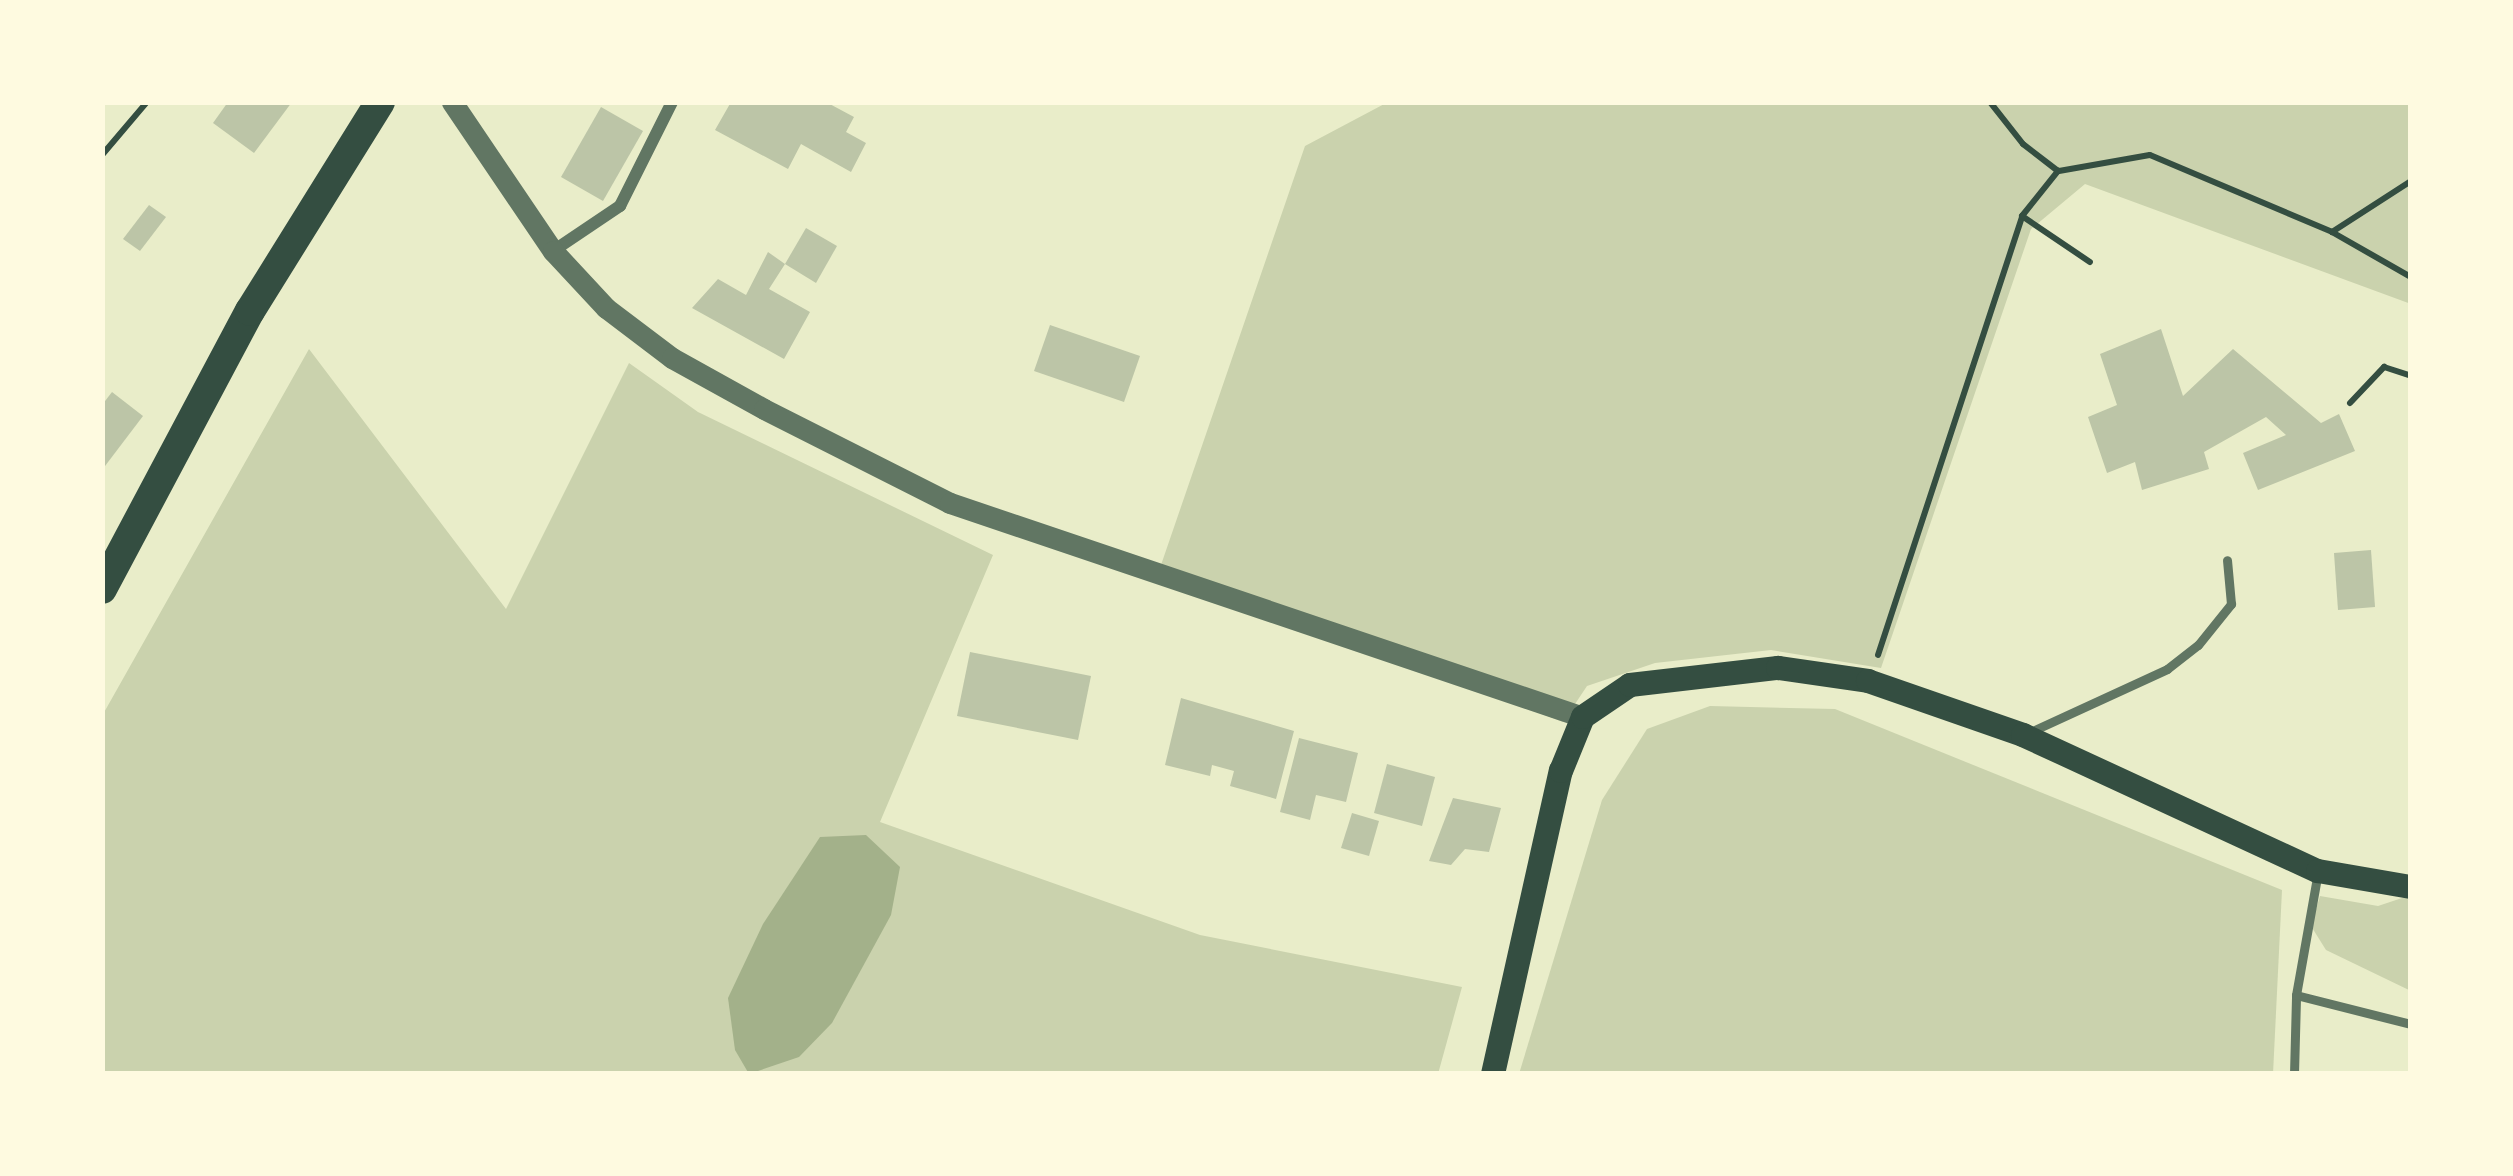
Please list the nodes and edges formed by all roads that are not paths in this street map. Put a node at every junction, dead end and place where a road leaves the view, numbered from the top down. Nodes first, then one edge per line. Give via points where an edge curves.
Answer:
1 (380, 102) edge
2 (452, 102) edge
3 (672, 102) edge
4 (553, 251) junction
5 (2227, 560) dead end
6 (102, 589) edge
7 (1582, 717) junction
8 (2023, 736) junction
9 (2318, 872) junction
10 (2411, 887) edge
11 (2296, 995) junction
12 (2411, 1024) edge
13 (1493, 1074) edge
14 (2294, 1074) edge

1 - 6 main road via 250,311
2 - 4 street
3 - 4 street via 620,206
4 - 7 street via 606,308 672,358 950,503
5 - 8 lane via 2231,604 2198,646 2167,669
7 - 8 main road via 1630,685 1706,670 1778,668 1868,681
7 - 13 main road via 1561,771
8 - 9 main road
9 - 10 main road
9 - 11 lane
11 - 12 lane
11 - 14 lane

